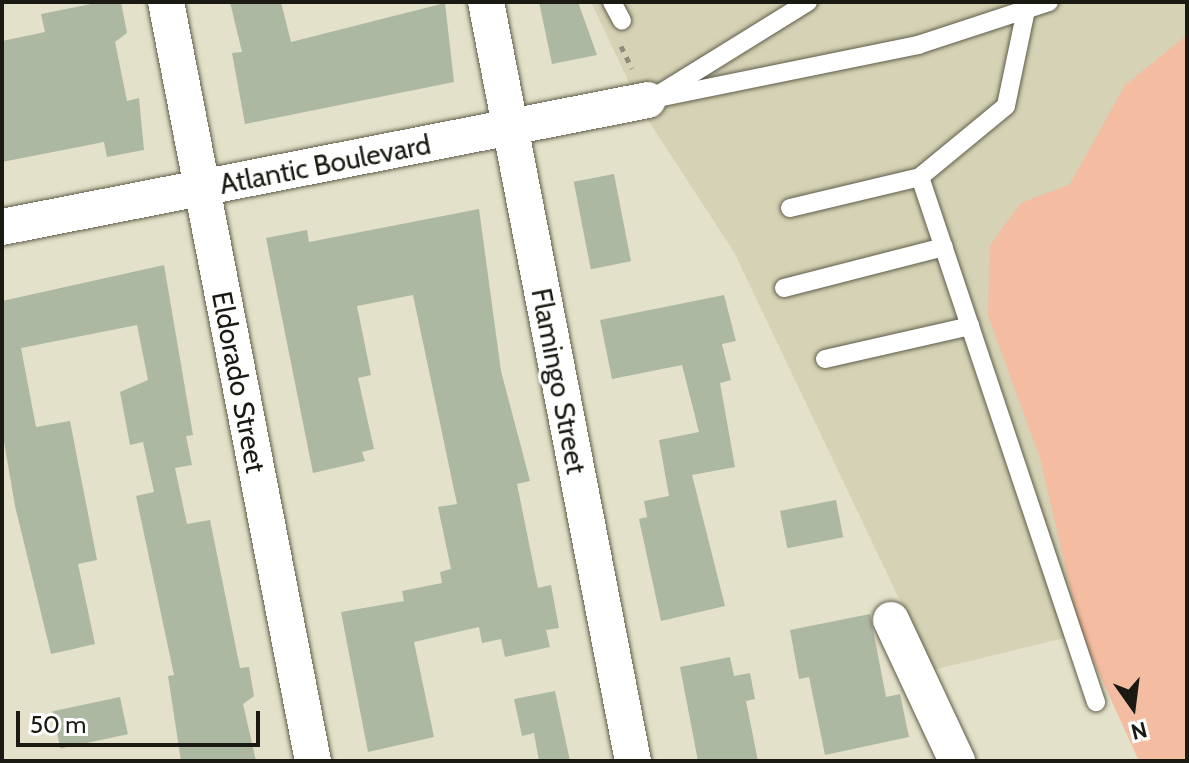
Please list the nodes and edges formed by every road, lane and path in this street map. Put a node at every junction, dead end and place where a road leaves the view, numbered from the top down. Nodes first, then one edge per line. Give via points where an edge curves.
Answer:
1 (166, 2) edge
2 (486, 2) edge
3 (612, 2) edge
4 (808, 2) edge
5 (1049, 2) edge
6 (1026, 10) junction
7 (619, 29) joint
8 (648, 100) junction
9 (510, 128) junction
10 (920, 177) junction
11 (202, 188) junction
12 (790, 208) dead end
13 (2, 227) edge
14 (944, 247) junction
15 (784, 288) dead end
16 (970, 326) junction
17 (825, 359) dead end
18 (891, 620) dead end
19 (1096, 702) dead end
20 (313, 761) edge
21 (633, 761) edge
22 (957, 761) edge

1 - 11 street, Eldorado Street
2 - 9 street, Flamingo Street
3 - 7 lane
4 - 8 lane, Atlantic Boulevard
5 - 6 lane, Atlantic Boulevard
6 - 8 lane, Atlantic Boulevard via 918,45
6 - 10 lane via 1006,106
7 - 8 path
8 - 9 street, Atlantic Boulevard
9 - 11 street, Atlantic Boulevard
9 - 21 street, Flamingo Street
10 - 12 lane
10 - 14 lane
11 - 13 street, Atlantic Boulevard
11 - 20 street, Eldorado Street
14 - 15 lane
14 - 16 lane
16 - 17 lane
16 - 19 lane
18 - 22 street

